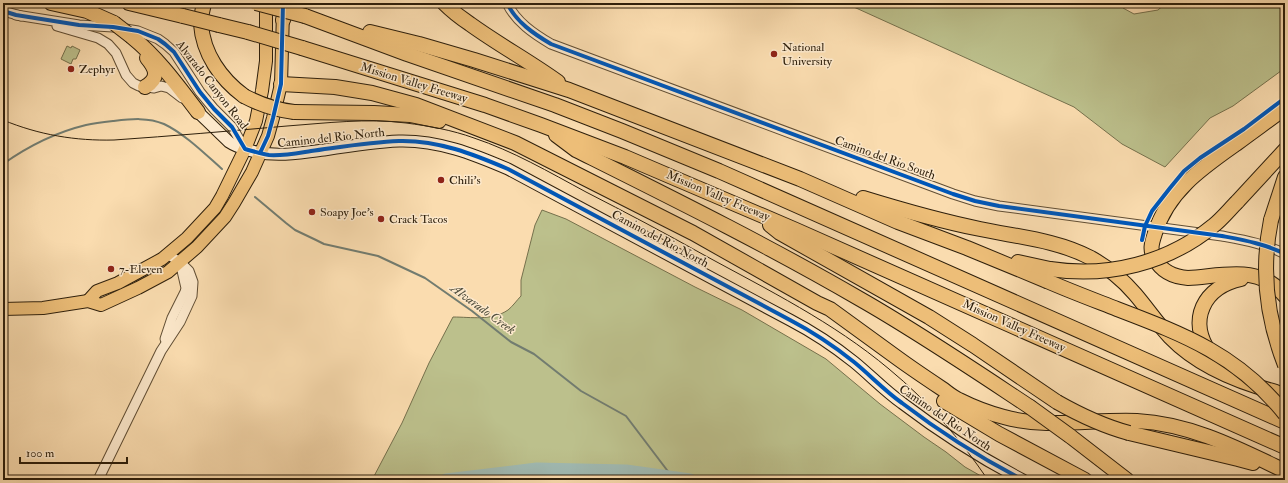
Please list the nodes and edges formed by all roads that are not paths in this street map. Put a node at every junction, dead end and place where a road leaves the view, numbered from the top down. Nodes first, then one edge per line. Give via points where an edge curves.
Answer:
1 (51, 3) edge
2 (129, 3) edge
3 (204, 3) edge
4 (256, 3) edge
5 (266, 3) edge
6 (282, 3) edge
7 (288, 3) edge
8 (444, 3) edge
9 (507, 3) edge
10 (3, 11) edge
11 (16, 15) junction
12 (305, 16) junction
13 (283, 20) junction
14 (113, 25) junction
15 (98, 38) junction
16 (136, 40) junction
17 (281, 84) junction
18 (144, 87) junction
19 (569, 90) junction
20 (1285, 108) edge
21 (198, 112) junction
22 (541, 125) junction
23 (475, 127) junction
24 (245, 149) junction
25 (1285, 150) edge
26 (260, 153) junction
27 (800, 178) junction
28 (1285, 178) edge
29 (747, 209) junction
30 (1156, 228) junction
31 (167, 254) junction
32 (1285, 254) edge
33 (180, 262) junction
34 (1048, 275) junction
35 (1260, 278) junction
36 (1285, 296) edge
37 (88, 301) junction
38 (816, 303) junction
39 (3, 309) edge
40 (1285, 365) edge
41 (1280, 394) edge
42 (1285, 414) edge
43 (1285, 422) edge
44 (1285, 447) edge
45 (1285, 473) edge
46 (98, 480) edge
47 (1023, 480) edge
48 (1085, 480) edge
49 (1127, 480) edge

1 - 14 highway via 87,11
2 - 22 highway, Mission Valley Freeway, bridge via 248,32 485,105
3 - 23 highway, bridge via 202,34 209,57 233,87 263,106 294,112 410,115
4 - 12 highway, Mission Valley Freeway, bridge
5 - 24 main road via 266,61 262,91 256,121
6 - 13 main road
7 - 13 highway
8 - 19 highway via 483,33
9 - 30 street, Camino del Rio South via 522,23 551,44 953,194 999,206
10 - 11 street, Alvarado Canyon Road
11 - 14 street, Alvarado Canyon Road via 79,25
11 - 15 street, Alvarado Canyon Road
12 - 19 highway via 419,44
12 - 43 highway, Mission Valley Freeway via 555,105 720,171
13 - 17 main road
14 - 15 street
14 - 16 highway, bridge
14 - 24 street, Alvarado Canyon Road via 150,35 166,44 200,92 232,127
15 - 18 street, Alvarado Canyon Road via 116,53 129,80
16 - 18 highway via 155,70 153,80
16 - 21 highway
17 - 23 highway via 335,87 372,93 416,105
17 - 26 main road via 268,136
18 - 21 street via 169,88
19 - 27 highway
20 - 30 highway via 1200,170 1163,212
21 - 24 main road, Camino del Rio North via 229,142
22 - 29 highway, Mission Valley Freeway via 625,156
22 - 49 highway, bridge via 576,150 722,223 860,299 943,349 1030,407
23 - 38 highway via 515,143 693,233
24 - 26 main road, Camino del Rio North
24 - 31 main road via 215,208 187,238
25 - 34 highway, bridge via 1213,226 1164,256 1123,268 1091,272 1064,271
26 - 33 main road via 243,189 225,217
26 - 47 main road, Camino del Rio North via 281,155 400,141 439,144 479,156 508,169 822,338 919,416
27 - 34 highway via 898,222
27 - 41 highway via 936,220 1050,242 1079,252 1104,267 1130,288 1169,336 1202,362 1251,385
28 - 35 highway, bridge via 1271,220
29 - 44 highway, Mission Valley Freeway
29 - 45 highway, bridge via 780,233 935,320 1074,412 1129,433 1238,458
30 - 32 street, Camino del Rio South via 1246,241
30 - 35 highway via 1151,243 1152,254 1160,266 1171,274 1188,278 1239,273
31 - 33 street
31 - 37 main road via 136,274 97,291
33 - 37 main road via 168,272 101,305
33 - 46 street via 186,288 161,351
34 - 42 highway, bridge via 1204,346 1249,376
35 - 36 highway via 1276,286
35 - 40 highway, bridge
35 - 41 highway via 1230,282 1211,294 1201,311 1202,340 1219,361
37 - 39 main road via 43,308
38 - 45 highway via 830,309 957,399 980,409 1005,418 1033,422 1138,421 1166,424 1218,439
38 - 48 highway via 951,406

